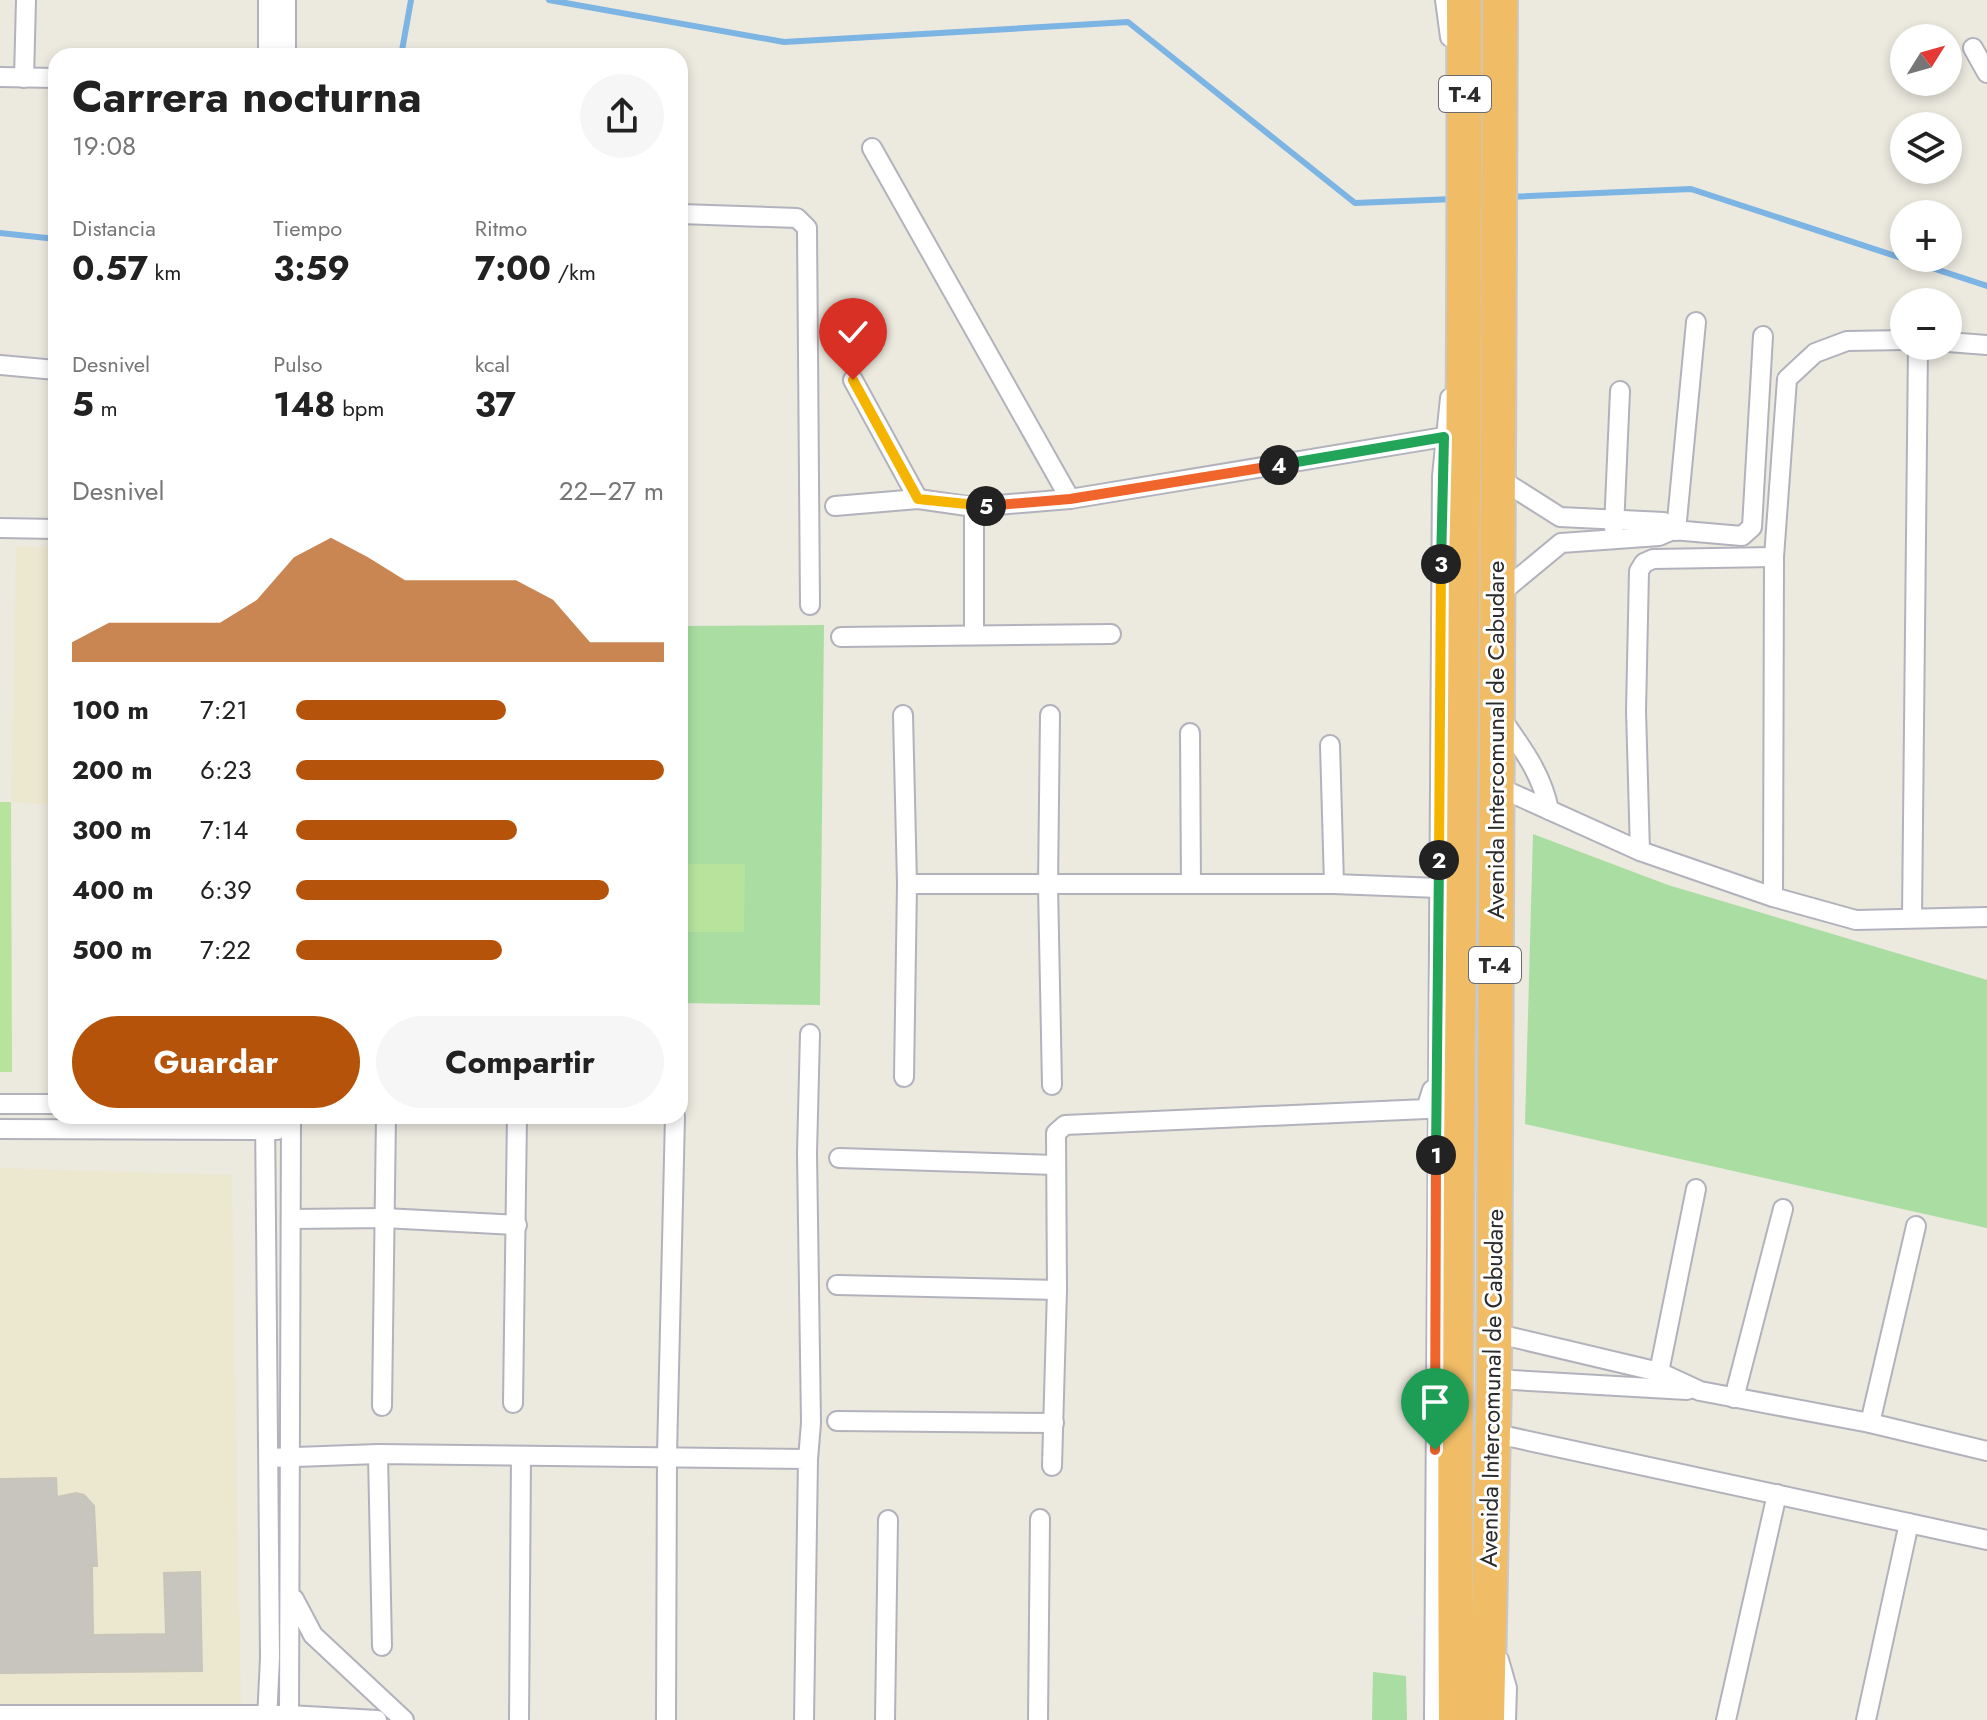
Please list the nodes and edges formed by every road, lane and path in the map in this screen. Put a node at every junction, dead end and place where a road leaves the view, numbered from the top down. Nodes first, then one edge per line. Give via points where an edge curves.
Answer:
1 (26, 0) edge
2 (268, 0) edge
3 (286, 0) edge
4 (1445, 0) edge
5 (1464, 0) edge
6 (1500, 0) edge
7 (268, 48) edge
8 (286, 48) edge
9 (1973, 48) dead end
10 (1987, 73) edge
11 (0, 77) edge
12 (24, 78) junction
13 (48, 78) edge
14 (1465, 140) junction
15 (872, 148) dead end
16 (688, 214) edge
17 (1463, 308) junction
18 (1696, 322) dead end
19 (1763, 336) dead end
20 (1890, 340) edge
21 (1962, 343) edge
22 (1987, 345) edge
23 (1918, 360) edge
24 (0, 365) edge
25 (48, 369) edge
26 (853, 380) dead end
27 (1620, 391) dead end
28 (1444, 437) junction
29 (1497, 477) junction
30 (918, 499) junction
31 (1070, 499) junction
32 (835, 506) dead end
33 (974, 507) junction
34 (1560, 517) junction
35 (0, 528) edge
36 (48, 529) edge
37 (1614, 529) junction
38 (1674, 530) junction
39 (1561, 543) junction
40 (1774, 557) junction
41 (1497, 596) junction
42 (810, 605) dead end
43 (1111, 634) dead end
44 (974, 635) junction
45 (841, 637) dead end
46 (1497, 711) junction
47 (903, 715) dead end
48 (1050, 715) dead end
49 (1190, 733) dead end
50 (1330, 745) dead end
51 (1496, 786) junction
52 (1549, 810) junction
53 (1460, 828) junction
54 (1640, 851) junction
55 (907, 884) junction
56 (1191, 884) junction
57 (1334, 884) junction
58 (1048, 886) junction
59 (1434, 887) junction
60 (1773, 897) junction
61 (1912, 917) junction
62 (1987, 917) edge
63 (810, 1034) dead end
64 (904, 1077) dead end
65 (1052, 1085) dead end
66 (0, 1104) edge
67 (48, 1104) edge
68 (221, 1124) edge
69 (265, 1124) edge
70 (292, 1124) edge
71 (386, 1124) edge
72 (517, 1124) edge
73 (675, 1124) edge
74 (0, 1129) edge
75 (839, 1158) dead end
76 (1056, 1165) junction
77 (1696, 1189) dead end
78 (1783, 1209) dead end
79 (384, 1218) junction
80 (291, 1219) junction
81 (517, 1225) junction
82 (1916, 1226) dead end
83 (837, 1285) dead end
84 (1057, 1290) junction
85 (1494, 1333) junction
86 (1550, 1346) junction
87 (1659, 1372) junction
88 (1494, 1379) junction
89 (1543, 1380) junction
90 (1700, 1391) junction
91 (1734, 1398) junction
92 (513, 1403) dead end
93 (382, 1406) dead end
94 (837, 1421) dead end
95 (1054, 1423) junction
96 (1870, 1423) junction
97 (1492, 1433) junction
98 (1987, 1451) edge
99 (378, 1454) junction
100 (667, 1455) junction
101 (521, 1456) junction
102 (291, 1457) junction
103 (269, 1458) junction
104 (808, 1459) junction
105 (1052, 1466) dead end
106 (1777, 1494) junction
107 (1040, 1519) dead end
108 (888, 1520) dead end
109 (1909, 1523) junction
110 (1987, 1540) edge
111 (292, 1594) junction
112 (1489, 1623) junction
113 (382, 1646) dead end
114 (0, 1715) edge
115 (33, 1717) edge
116 (289, 1717) edge
117 (267, 1718) edge
118 (377, 1720) edge
119 (404, 1720) edge
120 (519, 1720) edge
121 (666, 1720) edge
122 (804, 1720) edge
123 (885, 1720) edge
124 (1038, 1720) edge
125 (1434, 1720) edge
126 (1456, 1720) edge
127 (1487, 1720) edge
128 (1506, 1720) edge
129 (1726, 1720) edge
130 (1866, 1720) edge

1 - 12 street
2 - 7 street
3 - 8 street
4 - 14 street
5 - 14 highway, Avenida Intercomunal de Cabudare / T-4
6 - 29 highway, Avenida Intercomunal de Cabudare / T-4
9 - 10 street
11 - 12 street
12 - 13 street
14 - 17 highway, Avenida Intercomunal de Cabudare / T-4
15 - 31 street
16 - 42 street via 797,218 807,228
17 - 28 street
17 - 53 highway, Avenida Intercomunal de Cabudare / T-4
18 - 38 street
19 - 38 street via 1752,527 1742,536
20 - 40 street via 1847,341 1815,353 1787,379
21 - 22 street
23 - 61 street
24 - 25 street
26 - 30 street
27 - 37 street
28 - 31 street
28 - 59 street
29 - 34 street
29 - 41 highway, Avenida Intercomunal de Cabudare / T-4
30 - 32 street
30 - 33 street
31 - 33 street
33 - 44 street
34 - 37 street
34 - 39 street
35 - 36 street
37 - 38 street via 1659,536
37 - 39 street
39 - 41 street
40 - 54 street via 1653,559 1639,571
40 - 60 street
41 - 46 highway, Avenida Intercomunal de Cabudare / T-4
43 - 44 street
44 - 45 street
46 - 51 highway, Avenida Intercomunal de Cabudare / T-4
46 - 52 street via 1537,771
47 - 55 street
48 - 58 street
49 - 56 street
50 - 57 street
51 - 52 street
51 - 85 highway, Avenida Intercomunal de Cabudare / T-4
52 - 54 street
53 - 59 highway
53 - 126 highway, Avenida Intercomunal de Cabudare / T-4
54 - 60 street
55 - 58 street
55 - 64 street
56 - 57 street
56 - 58 street
57 - 59 street
58 - 65 street
59 - 76 street via 1429,1107 1065,1125 1056,1133
59 - 125 street
60 - 61 street via 1856,920
61 - 62 street
63 - 104 street
66 - 67 street
68 - 74 street
69 - 103 street
70 - 80 street
71 - 79 street
72 - 81 street
73 - 100 street
75 - 76 street
76 - 84 street
77 - 87 street
78 - 91 street
79 - 80 street
79 - 81 street
79 - 93 street
80 - 102 street
81 - 92 street
82 - 96 street
83 - 84 street
84 - 95 street
85 - 86 street
85 - 88 highway, Avenida Intercomunal de Cabudare / T-4
86 - 87 street
86 - 89 street
87 - 90 street
88 - 89 street
88 - 97 highway, Avenida Intercomunal de Cabudare / T-4
89 - 90 street
90 - 91 street
91 - 96 street
94 - 95 street
95 - 105 street
96 - 98 street
97 - 106 street
97 - 112 highway, Avenida Intercomunal de Cabudare / T-4
99 - 101 street
99 - 102 street
99 - 113 street
100 - 101 street
100 - 104 street
100 - 121 street
101 - 120 street
102 - 103 street
102 - 111 street
103 - 117 street
104 - 122 street
106 - 109 street
106 - 129 street
107 - 124 street
108 - 123 street
109 - 110 street
109 - 130 street
111 - 116 street
111 - 119 street via 313,1635
112 - 127 highway, Avenida Intercomunal de Cabudare / T-4
112 - 128 street via 1507,1688
114 - 115 street
115 - 117 street
116 - 117 street
116 - 118 street

